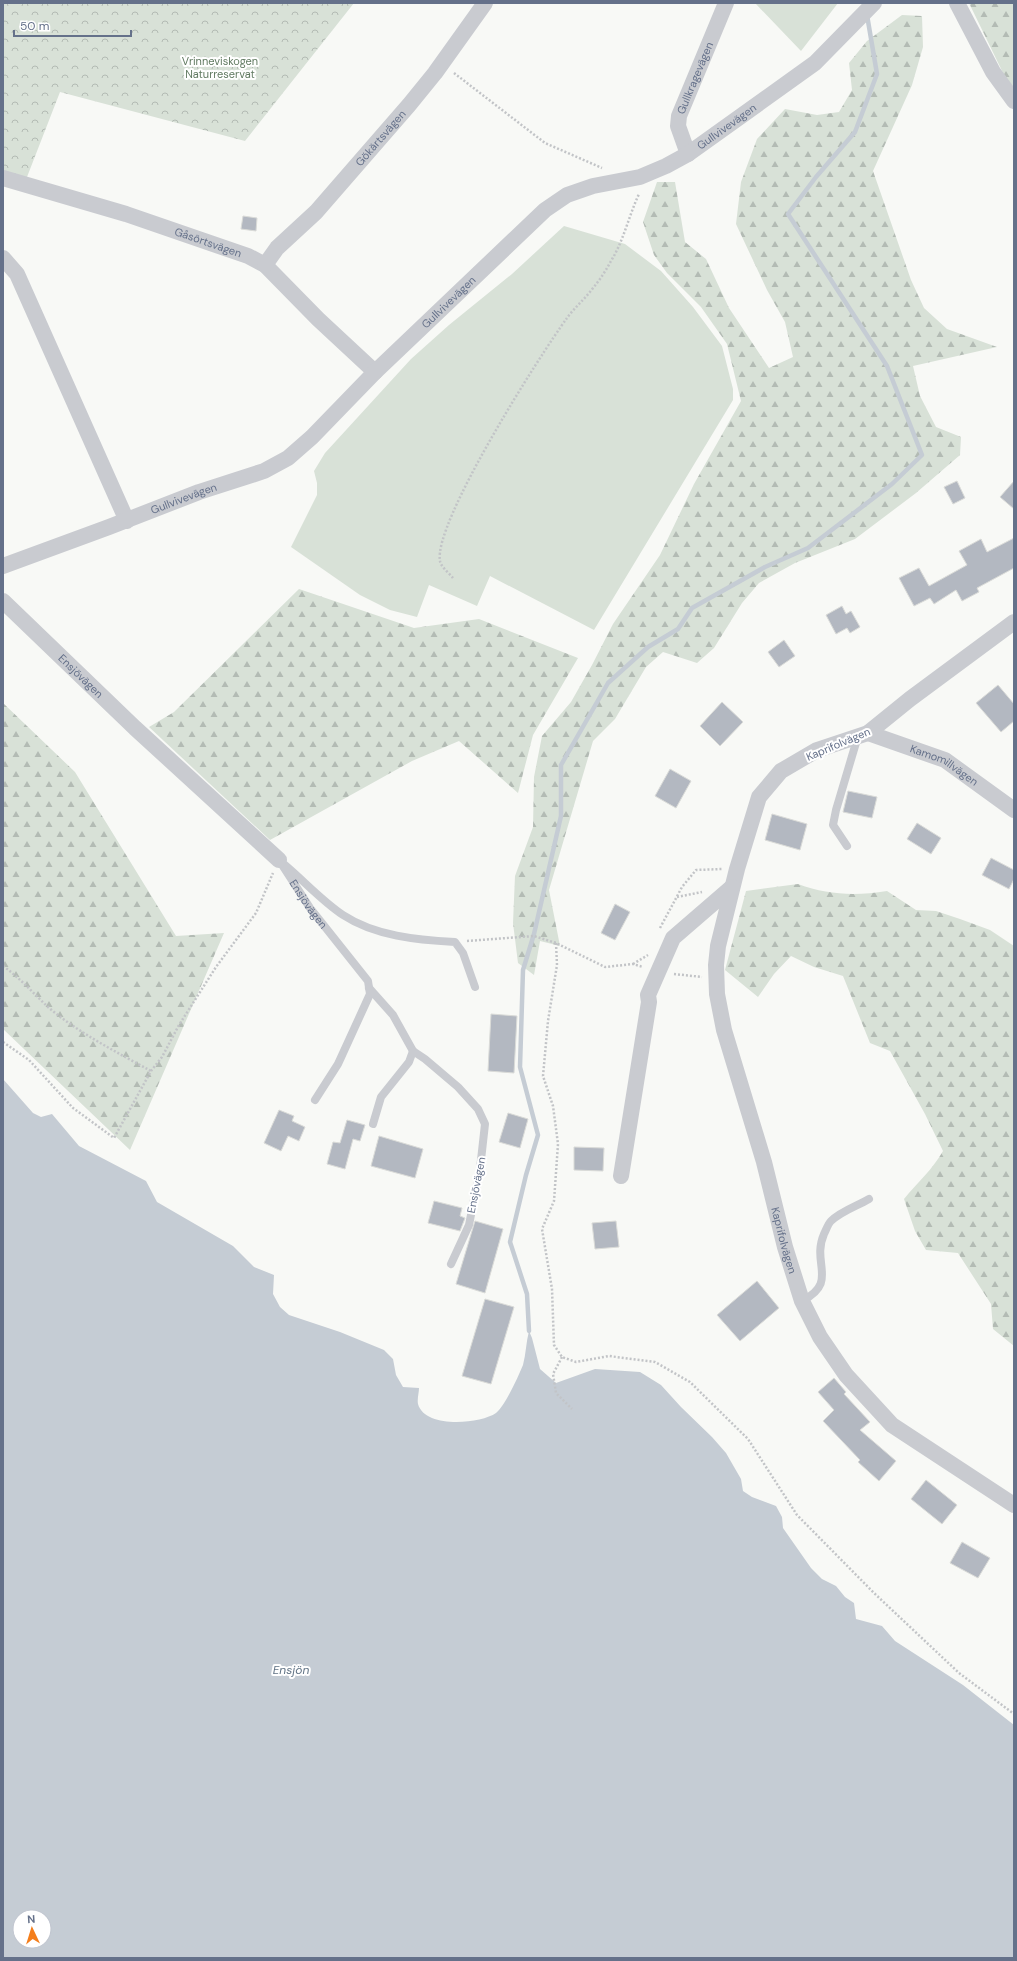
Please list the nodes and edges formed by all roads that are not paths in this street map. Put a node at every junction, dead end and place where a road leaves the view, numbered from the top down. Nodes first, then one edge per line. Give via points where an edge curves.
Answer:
1 (486, 3) edge
2 (726, 3) edge
3 (874, 3) edge
4 (957, 3) edge
5 (1014, 101) edge
6 (688, 154) junction
7 (3, 178) edge
8 (3, 258) edge
9 (265, 264) junction
10 (375, 372) junction
11 (127, 521) junction
12 (3, 566) edge
13 (3, 601) edge
14 (1014, 622) edge
15 (863, 735) junction
16 (1014, 810) edge
17 (847, 846) dead end
18 (279, 860) junction
19 (732, 886) junction
20 (475, 987) dead end
21 (369, 988) junction
22 (412, 1051) junction
23 (315, 1100) dead end
24 (374, 1124) dead end
25 (620, 1176) dead end
26 (869, 1199) dead end
27 (451, 1264) dead end
28 (802, 1301) junction
29 (1014, 1505) edge

1 - 9 street, Gökärtsvägen via 409,105 321,206 277,248
2 - 6 street, Gullkragevägen via 678,116 678,126
3 - 6 street, Gullvivevägen via 815,63
4 - 5 street via 993,72
6 - 10 street, Gullvivevägen via 640,176 593,186 567,195 545,210
7 - 9 street, Gåsörtsvägen via 126,214
8 - 11 street via 17,274
9 - 10 street, Gåsörtsvägen via 318,319
10 - 11 street, Gullvivevägen via 288,458 264,470 199,492
11 - 12 street, Gullvivevägen
13 - 18 street, Ensjövägen via 135,728
14 - 15 street, Kaprifolvägen
15 - 16 street, Kamomillvägen via 945,760
15 - 17 lane via 833,825
15 - 19 street, Kaprifolvägen via 817,750 781,771 759,797
18 - 20 lane via 343,915 361,924 401,936 455,942 463,953
18 - 21 lane, Ensjövägen via 310,908 368,981
19 - 25 street via 673,938 648,995 648,1009
19 - 28 street, Kaprifolvägen via 718,946 717,994 724,1030
21 - 22 lane, Ensjövägen via 393,1015
21 - 23 lane via 370,994 338,1064
22 - 24 lane via 409,1062 381,1097
22 - 27 lane, Ensjövägen via 458,1088 478,1109 485,1124 480,1169 469,1224
26 - 28 lane via 830,1221 819,1251 824,1278 814,1295
28 - 29 street, Kaprifolvägen via 820,1337 846,1376 892,1425

